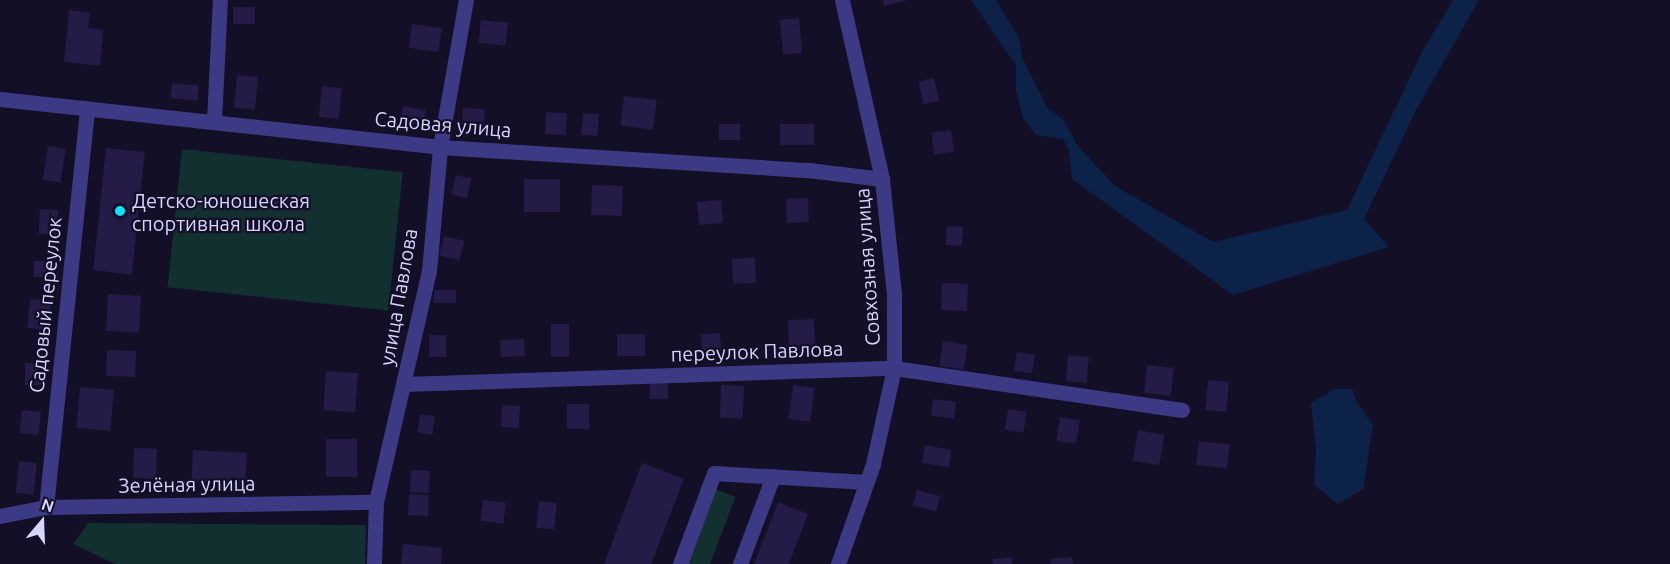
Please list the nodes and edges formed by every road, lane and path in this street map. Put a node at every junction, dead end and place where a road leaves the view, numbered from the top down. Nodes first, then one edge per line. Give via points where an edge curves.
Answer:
1 (220, 0) edge
2 (466, 0) edge
3 (842, 0) edge
4 (0, 99) edge
5 (87, 108) junction
6 (214, 121) junction
7 (440, 147) junction
8 (882, 179) junction
9 (894, 368) junction
10 (403, 384) junction
11 (1182, 410) dead end
12 (772, 476) junction
13 (867, 482) junction
14 (376, 502) junction
15 (45, 507) junction
16 (0, 516) edge
17 (374, 564) edge
18 (680, 564) edge
19 (740, 564) edge
20 (838, 564) edge

1 - 6 street
2 - 7 street, улица Павлова
3 - 8 street, Совхозная улица
4 - 5 street, Садовая улица
5 - 6 street, Садовая улица
5 - 15 street, Садовый переулок
6 - 7 street, Садовая улица
7 - 8 street, Садовая улица via 808,170
7 - 10 street, улица Павлова via 429,271
8 - 9 street, Совхозная улица via 894,294
9 - 10 street, переулок Павлова
9 - 11 street, переулок Павлова
9 - 13 street, Совхозная улица
10 - 14 street, улица Павлова
12 - 13 street
12 - 18 street via 714,473
12 - 19 street
13 - 20 street, Совхозная улица
14 - 15 street, Зелёная улица
14 - 17 street, улица Павлова
15 - 16 street, Зелёная улица

